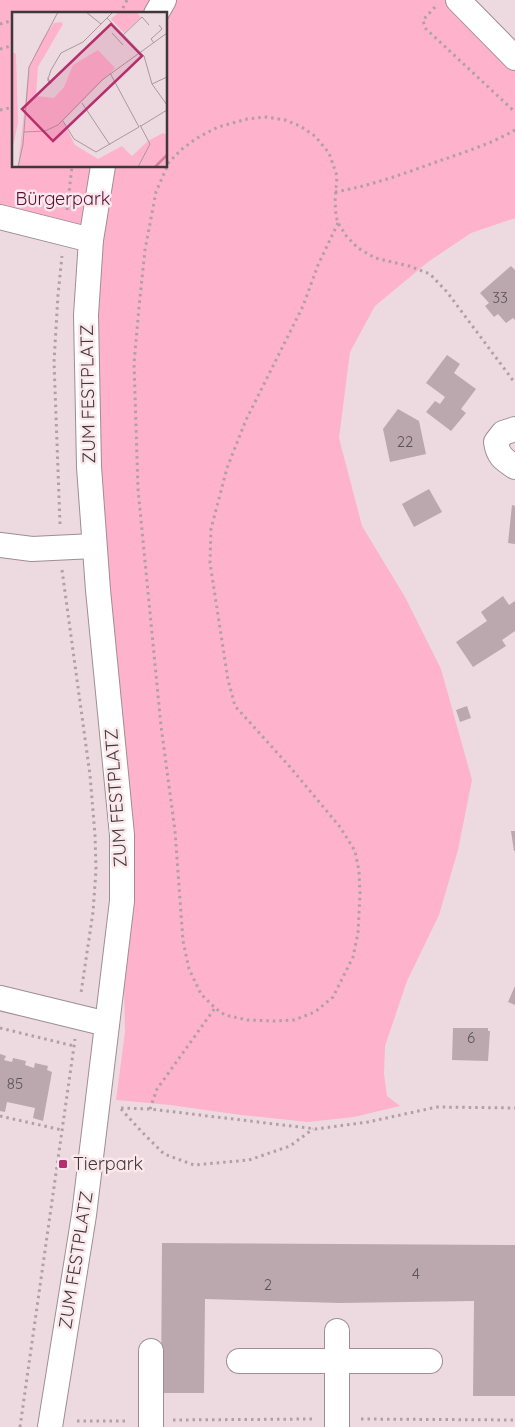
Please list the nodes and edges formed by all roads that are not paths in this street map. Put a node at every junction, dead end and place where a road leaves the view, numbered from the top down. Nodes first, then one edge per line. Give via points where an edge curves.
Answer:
1 (164, 0) edge
2 (447, 3) edge
3 (157, 12) edge
4 (515, 58) edge
5 (103, 168) edge
6 (0, 217) edge
7 (92, 240) junction
8 (515, 429) edge
9 (515, 467) edge
10 (0, 545) edge
11 (94, 546) junction
12 (0, 998) edge
13 (107, 1024) junction
14 (337, 1331) dead end
15 (150, 1351) dead end
16 (338, 1360) junction
17 (239, 1361) dead end
18 (430, 1361) dead end
19 (337, 1423) edge
20 (151, 1424) edge
21 (50, 1427) edge

1 - 3 street
2 - 4 street
5 - 7 street, ZUM FESTPLATZ
6 - 7 street
7 - 11 street, ZUM FESTPLATZ via 86,316
8 - 9 street via 503,433 496,442 497,452
10 - 11 street via 32,548
11 - 13 street, ZUM FESTPLATZ via 122,835 122,901
12 - 13 street
13 - 21 street, ZUM FESTPLATZ via 84,1215
14 - 16 street
15 - 20 street
16 - 17 street
16 - 18 street
16 - 19 street

